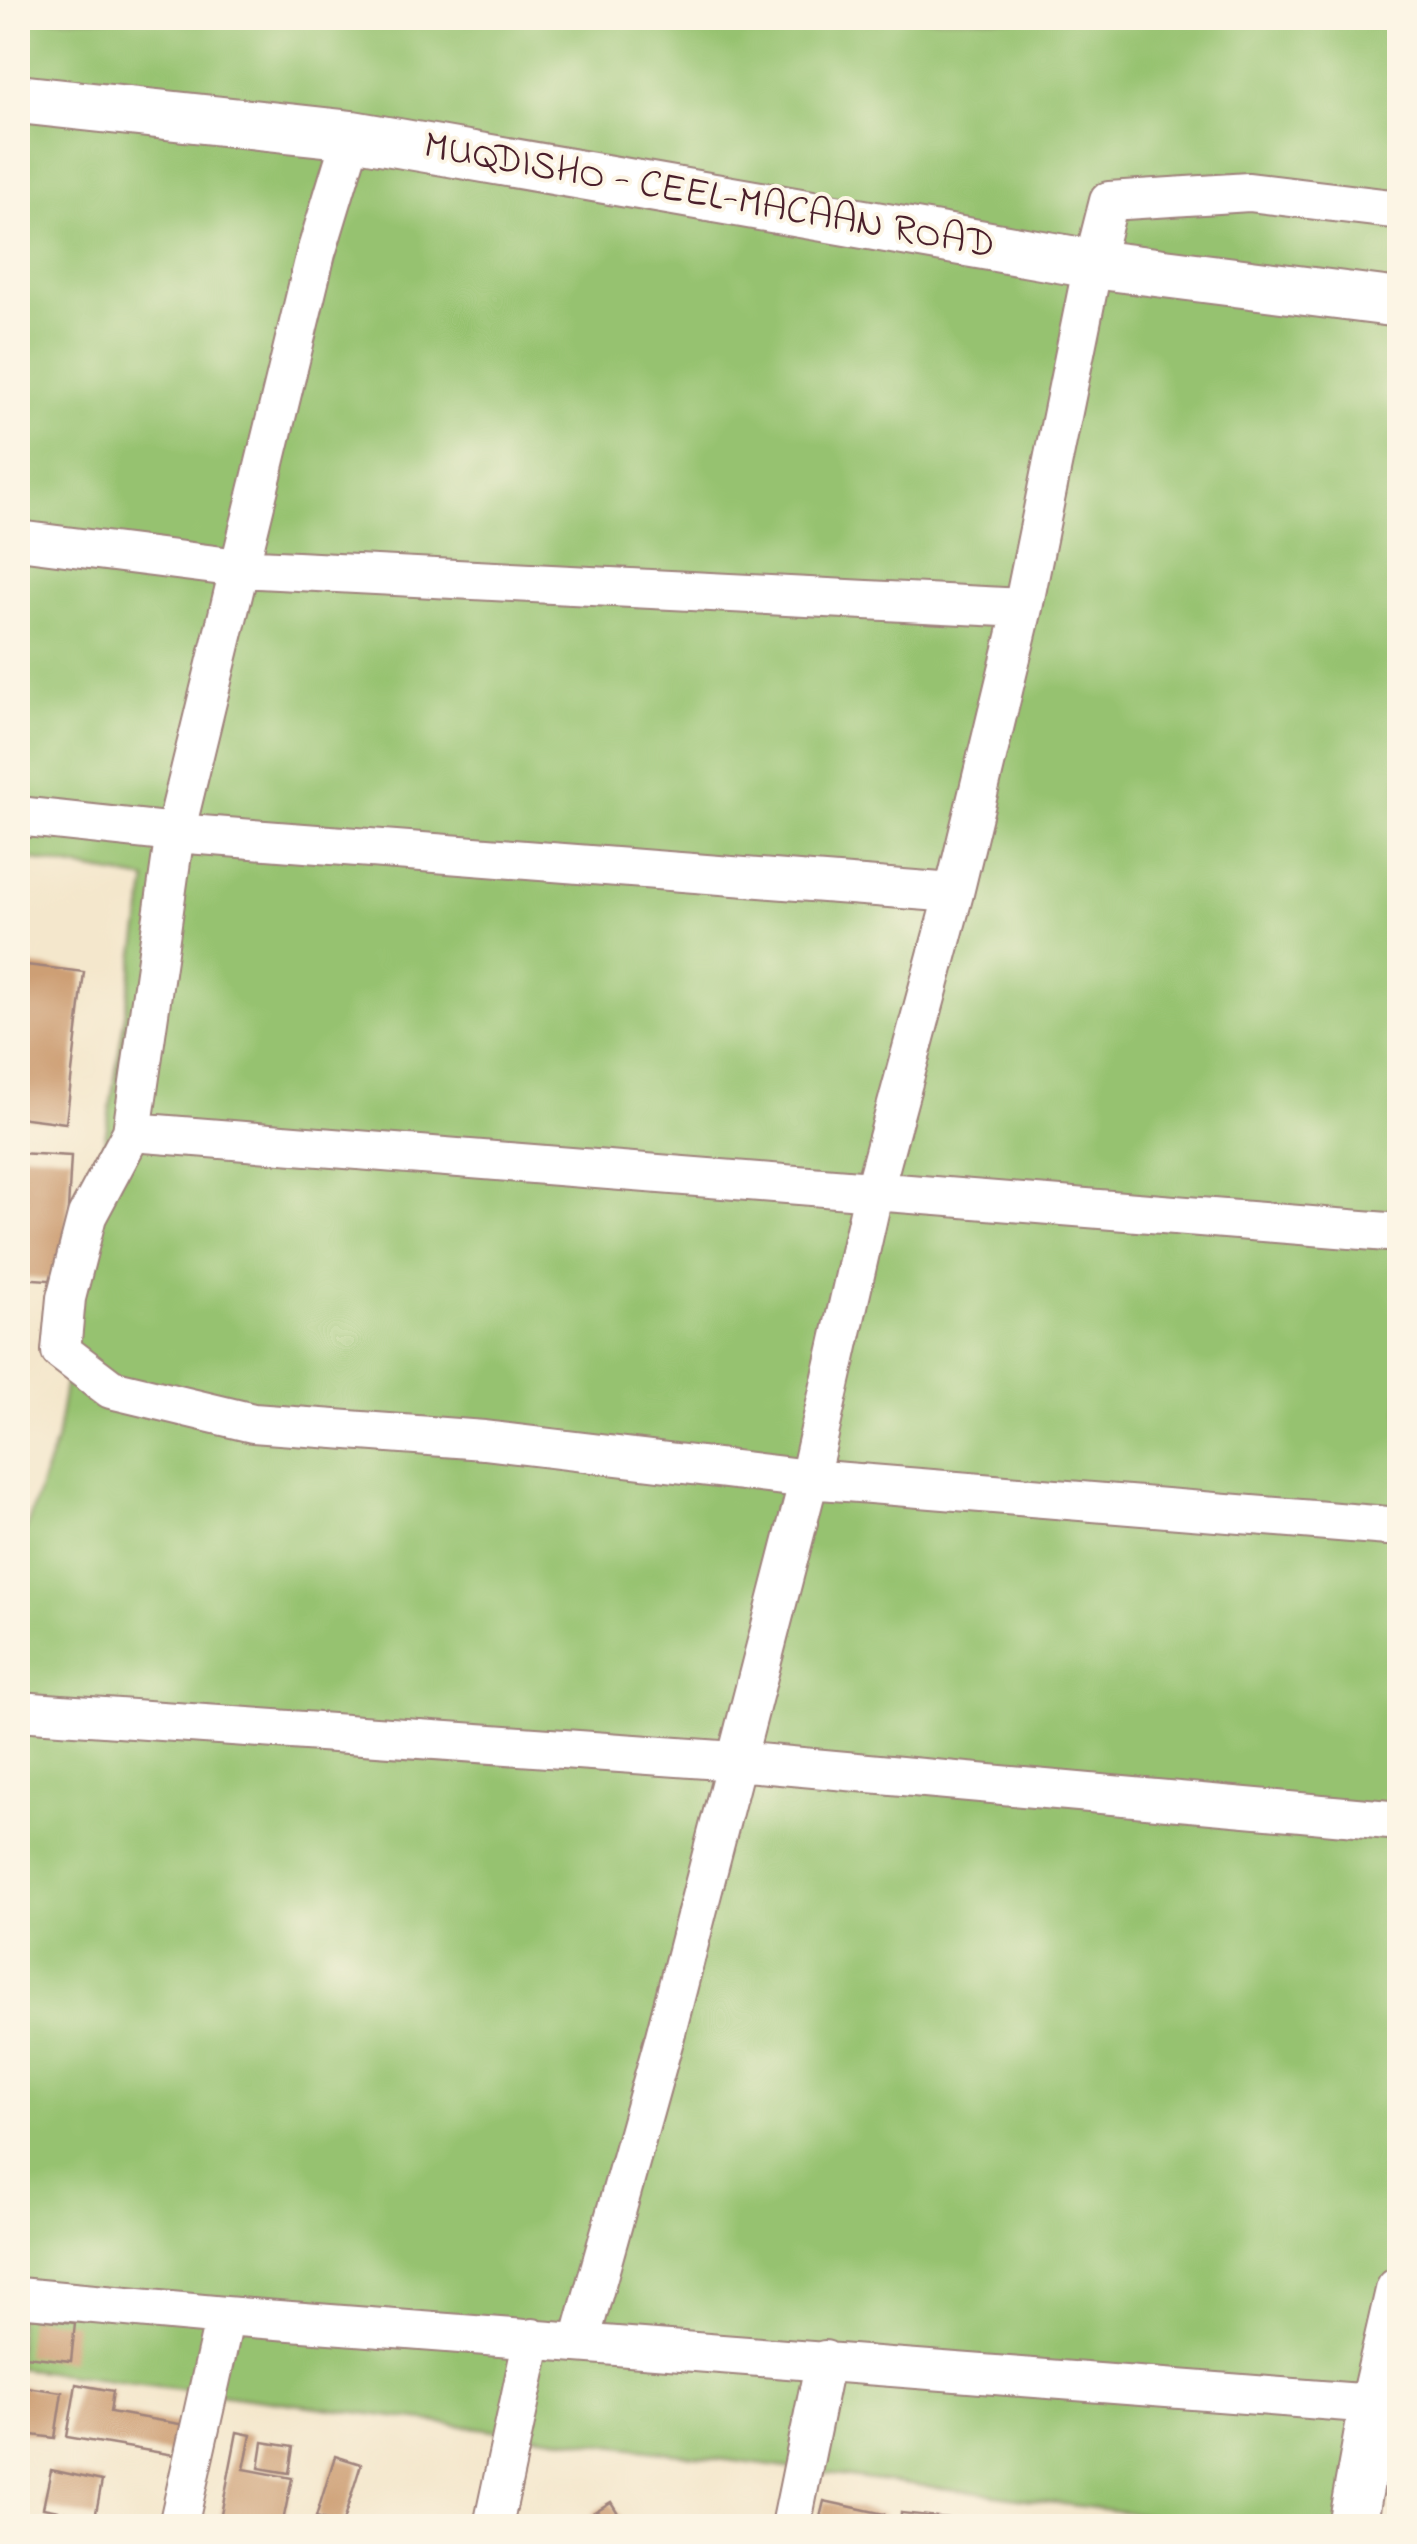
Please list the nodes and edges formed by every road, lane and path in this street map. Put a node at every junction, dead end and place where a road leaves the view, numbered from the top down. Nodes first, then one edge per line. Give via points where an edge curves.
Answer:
1 (18, 99) edge
2 (352, 135) junction
3 (1400, 210) edge
4 (1093, 264) junction
5 (1400, 302) edge
6 (18, 540) edge
7 (239, 568) junction
8 (1023, 608) junction
9 (18, 816) edge
10 (176, 833) junction
11 (954, 893) junction
12 (132, 1132) junction
13 (874, 1190) junction
14 (1400, 1233) edge
15 (810, 1479) junction
16 (1400, 1527) edge
17 (18, 1711) edge
18 (735, 1760) junction
19 (1400, 1821) edge
20 (1399, 2295) edge
21 (18, 2297) edge
22 (225, 2316) junction
23 (533, 2338) junction
24 (580, 2341) junction
25 (825, 2360) junction
26 (1374, 2404) junction
27 (178, 2526) edge
28 (492, 2526) edge
29 (791, 2526) edge
30 (1352, 2526) edge

1 - 2 street, MUQDISHO - CEEL-MACAAN ROAD
2 - 4 street, MUQDISHO - CEEL-MACAAN ROAD
2 - 7 street via 316,253
3 - 4 street via 1249,192 1109,201
4 - 5 street, MUQDISHO - CEEL-MACAAN ROAD
4 - 8 street
6 - 7 street
7 - 8 street
7 - 10 street
8 - 11 street
9 - 10 street
10 - 11 street
10 - 12 street
11 - 13 street
12 - 13 street
12 - 15 street via 87,1216 66,1298 61,1351 111,1389 253,1423 484,1440
13 - 14 street
13 - 15 street
15 - 16 street
15 - 18 street
17 - 18 street
18 - 19 street
18 - 24 street
20 - 26 street
21 - 22 street
22 - 23 street
22 - 27 street
23 - 24 street
23 - 28 street
24 - 25 street
25 - 26 street
25 - 29 street
26 - 30 street

